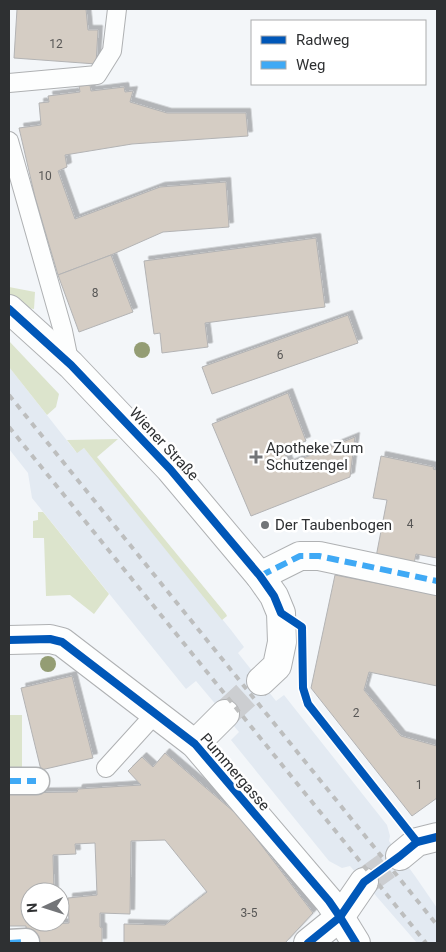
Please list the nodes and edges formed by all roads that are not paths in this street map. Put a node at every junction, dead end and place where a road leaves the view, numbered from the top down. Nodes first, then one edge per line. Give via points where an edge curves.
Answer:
1 (117, 9) edge
2 (9, 83) edge
3 (9, 141) edge
4 (9, 309) edge
5 (70, 365) junction
6 (260, 576) junction
7 (437, 581) edge
8 (9, 640) edge
9 (261, 681) tunnel mouth
10 (156, 714) junction
11 (224, 714) tunnel mouth
12 (195, 744) junction
13 (106, 768) dead end
14 (9, 781) edge
15 (36, 781) dead end
16 (437, 837) edge
17 (400, 856) tunnel mouth
18 (364, 882) tunnel mouth
19 (340, 917) junction
20 (313, 939) edge
21 (356, 943) edge

1 - 2 lane via 112,50 97,75
3 - 5 lane
4 - 5 street, Wiener Straße
5 - 6 street, Wiener Straße via 170,469
6 - 7 street via 300,556 319,556
6 - 9 street, Wiener Straße via 281,613 282,642 277,666
8 - 10 street, Pummergasse via 50,639 62,642
10 - 12 street, Pummergasse
10 - 13 lane
11 - 12 street
12 - 19 street, Pummergasse
14 - 15 street
16 - 17 street via 417,842
18 - 19 street
19 - 20 street
19 - 21 street, Pummergasse

